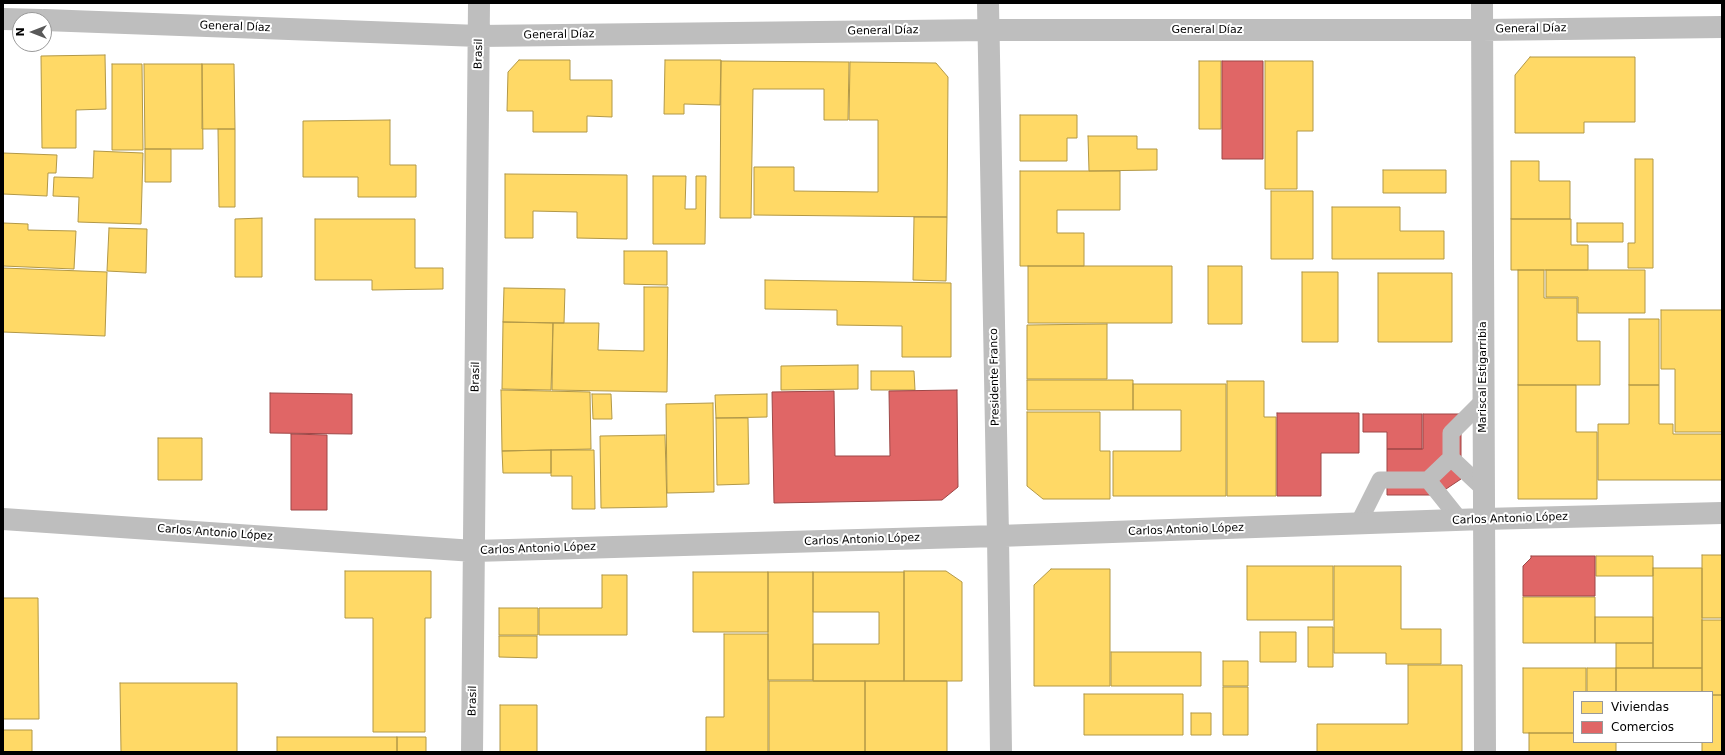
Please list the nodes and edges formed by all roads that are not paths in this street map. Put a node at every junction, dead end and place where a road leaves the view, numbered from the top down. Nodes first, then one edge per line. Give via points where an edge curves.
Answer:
1 (479, 3) edge
2 (988, 3) edge
3 (1482, 3) edge
4 (52, 20) edge
5 (1722, 27) edge
6 (988, 30) junction
7 (1482, 30) junction
8 (479, 36) junction
9 (1483, 401) junction
10 (1451, 458) junction
11 (1428, 480) junction
12 (1484, 490) junction
13 (1722, 513) edge
14 (3, 519) edge
15 (1484, 519) junction
16 (1460, 520) junction
17 (1358, 524) junction
18 (998, 536) junction
19 (474, 551) junction
20 (472, 752) edge
21 (1001, 752) edge
22 (1485, 752) edge

1 - 8 street, Brasil
2 - 6 street, Presidente Franco
3 - 7 street, Mariscal Estigarribia
4 - 8 street, General Díaz
5 - 7 street, General Díaz
6 - 7 street, General Díaz
6 - 8 street, General Díaz
6 - 18 street, Presidente Franco
7 - 9 street, Mariscal Estigarribia
8 - 19 street, Brasil
9 - 10 lane via 1451,433
9 - 12 street, Mariscal Estigarribia
10 - 11 lane
10 - 12 lane
11 - 16 lane
11 - 17 lane via 1380,480
12 - 15 street, Mariscal Estigarribia
13 - 15 street, Carlos Antonio López
14 - 19 street, Carlos Antonio López
15 - 16 street, Carlos Antonio López
15 - 22 street, Mariscal Estigarribia
16 - 17 street, Carlos Antonio López
17 - 18 street, Carlos Antonio López
18 - 19 street, Carlos Antonio López
18 - 21 street, Presidente Franco
19 - 20 street, Brasil

